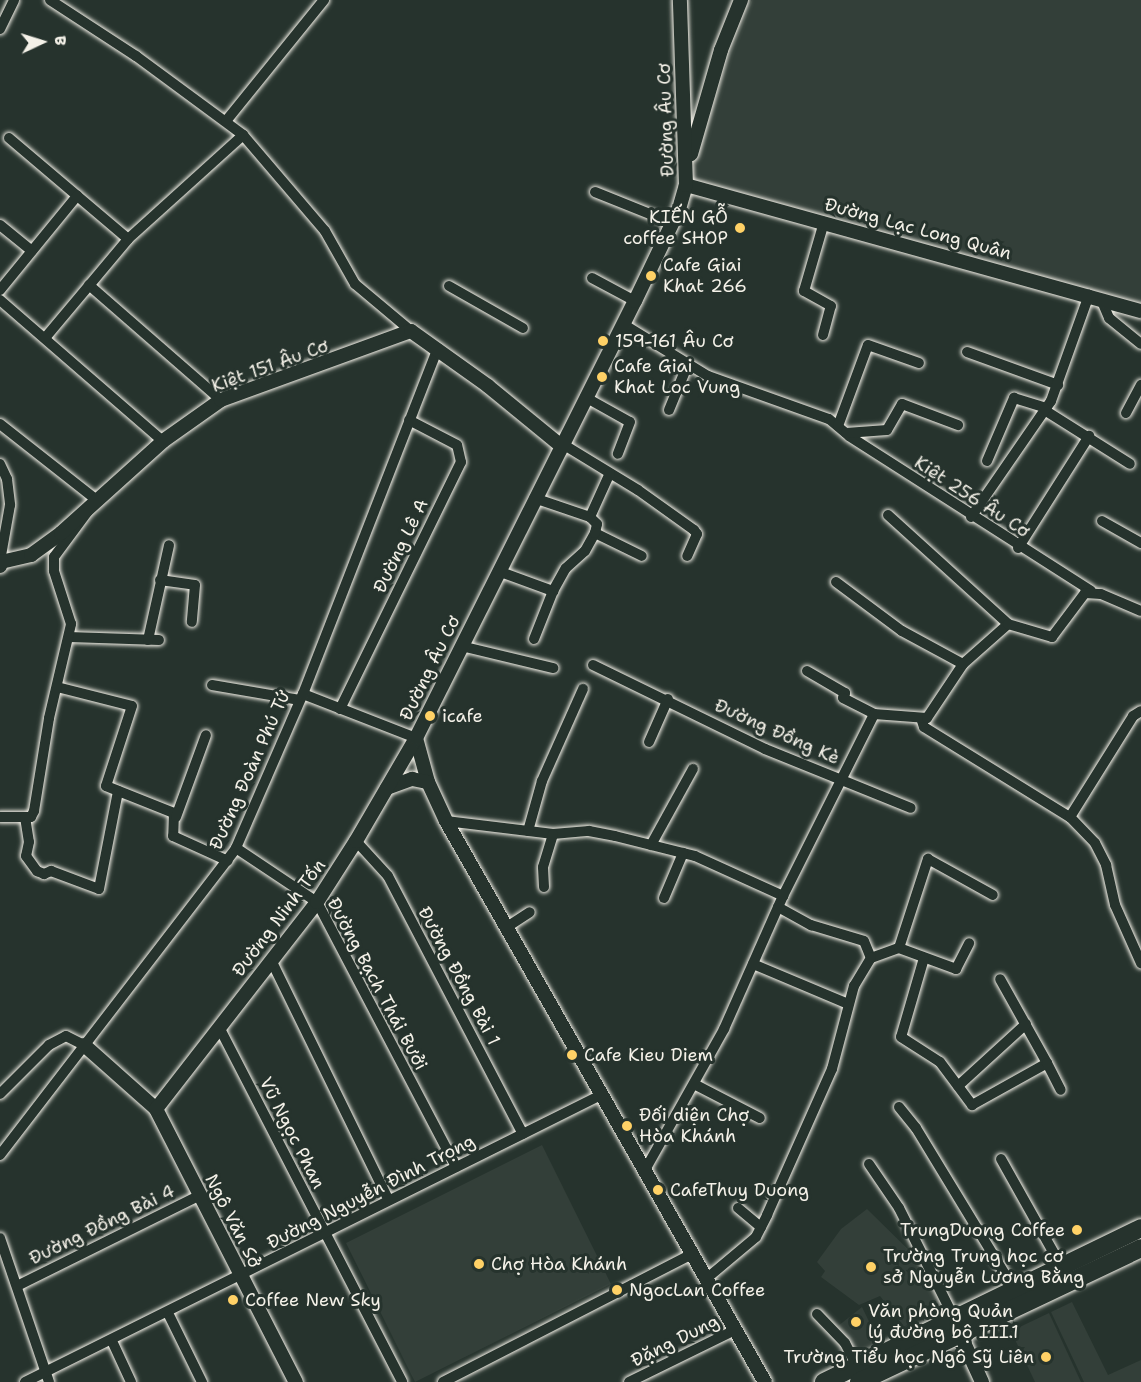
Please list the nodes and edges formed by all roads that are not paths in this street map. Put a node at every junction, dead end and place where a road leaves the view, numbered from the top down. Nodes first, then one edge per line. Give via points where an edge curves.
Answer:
1 (14, 0) edge
2 (50, 0) edge
3 (324, 0) edge
4 (680, 0) edge
5 (741, 0) edge
6 (0, 29) edge
7 (226, 121) junction
8 (243, 135) junction
9 (9, 138) dead end
10 (688, 164) junction
11 (686, 185) junction
12 (596, 192) dead end
13 (77, 196) junction
14 (824, 222) junction
15 (672, 223) junction
16 (0, 225) edge
17 (128, 239) junction
18 (32, 251) junction
19 (592, 278) dead end
20 (89, 285) junction
21 (449, 286) dead end
22 (0, 290) edge
23 (1095, 297) junction
24 (0, 300) edge
25 (635, 301) junction
26 (1141, 311) edge
27 (623, 324) junction
28 (523, 328) dead end
29 (411, 331) junction
30 (824, 335) dead end
31 (45, 338) junction
32 (1141, 344) edge
33 (438, 348) junction
34 (967, 352) dead end
35 (919, 363) dead end
36 (688, 364) junction
37 (1058, 384) junction
38 (1141, 385) edge
39 (585, 397) junction
40 (220, 400) junction
41 (1047, 410) junction
42 (669, 411) dead end
43 (1126, 413) dead end
44 (409, 420) junction
45 (0, 424) edge
46 (958, 425) dead end
47 (842, 429) junction
48 (1089, 436) junction
49 (164, 441) junction
50 (561, 444) junction
51 (618, 454) dead end
52 (987, 461) dead end
53 (0, 464) edge
54 (1130, 464) dead end
55 (610, 473) junction
56 (0, 486) edge
57 (10, 492) junction
58 (534, 498) junction
59 (93, 506) junction
60 (888, 515) dead end
61 (590, 517) junction
62 (971, 517) junction
63 (1102, 521) dead end
64 (595, 533) junction
65 (1141, 543) edge
66 (169, 545) dead end
67 (1018, 548) junction
68 (642, 556) dead end
69 (687, 556) dead end
70 (0, 561) edge
71 (0, 566) edge
72 (498, 571) junction
73 (160, 580) junction
74 (836, 582) dead end
75 (553, 591) junction
76 (1091, 591) junction
77 (1141, 611) edge
78 (192, 622) dead end
79 (1008, 624) junction
80 (69, 637) junction
81 (534, 639) dead end
82 (461, 646) junction
83 (963, 664) junction
84 (593, 665) dead end
85 (553, 668) dead end
86 (807, 671) dead end
87 (212, 685) dead end
88 (57, 687) junction
89 (584, 689) dead end
90 (302, 697) junction
91 (668, 699) junction
92 (340, 709) junction
93 (1141, 711) edge
94 (874, 714) junction
95 (922, 721) junction
96 (206, 735) dead end
97 (416, 738) junction
98 (649, 742) dead end
99 (693, 769) dead end
100 (842, 778) junction
101 (428, 782) junction
102 (387, 788) junction
103 (118, 790) junction
104 (911, 808) dead end
105 (0, 817) edge
106 (25, 817) junction
107 (176, 817) junction
108 (1070, 817) junction
109 (446, 822) junction
110 (528, 831) junction
111 (553, 834) junction
112 (356, 841) junction
113 (651, 845) junction
114 (236, 848) junction
115 (683, 853) junction
116 (228, 861) junction
117 (544, 887) dead end
118 (993, 895) dead end
119 (783, 896) junction
120 (664, 898) dead end
121 (316, 902) junction
122 (778, 907) junction
123 (530, 912) dead end
124 (507, 927) junction
125 (969, 943) dead end
126 (899, 948) junction
127 (871, 958) junction
128 (924, 958) junction
129 (271, 960) junction
130 (1141, 963) edge
131 (753, 964) junction
132 (1000, 979) dead end
133 (848, 1004) junction
134 (1026, 1024) junction
135 (219, 1027) junction
136 (84, 1045) junction
137 (1047, 1063) junction
138 (694, 1084) junction
139 (958, 1086) junction
140 (1061, 1090) dead end
141 (0, 1094) edge
142 (603, 1094) junction
143 (899, 1107) dead end
144 (156, 1109) junction
145 (760, 1118) dead end
146 (523, 1134) junction
147 (0, 1155) edge
148 (1000, 1159) dead end
149 (869, 1164) dead end
150 (456, 1167) junction
151 (645, 1170) junction
152 (200, 1195) junction
153 (388, 1199) junction
154 (738, 1208) dead end
155 (761, 1227) junction
156 (1141, 1228) edge
157 (325, 1232) junction
158 (0, 1238) edge
159 (1141, 1248) edge
160 (692, 1254) junction
161 (242, 1276) junction
162 (1053, 1277) junction
163 (706, 1279) junction
164 (19, 1285) junction
165 (1014, 1289) junction
166 (168, 1313) junction
167 (817, 1314) dead end
168 (957, 1326) junction
169 (735, 1330) junction
170 (112, 1341) junction
171 (857, 1373) edge
172 (47, 1378) edge
173 (25, 1382) edge
174 (131, 1382) edge
175 (202, 1382) edge
176 (296, 1382) edge
177 (402, 1382) edge
178 (443, 1382) edge
179 (629, 1382) edge
180 (765, 1382) edge
181 (824, 1382) edge
182 (982, 1382) edge

1 - 6 street
2 - 7 street
3 - 7 street
4 - 10 street, Đường Âu Cơ
5 - 10 street via 721,50
7 - 8 street
8 - 17 street
8 - 29 street via 325,231 355,284
9 - 13 street
10 - 11 street, Đường Âu Cơ
11 - 14 street, Đường Lạc Long Quân
11 - 15 street, Đường Âu Cơ
12 - 15 street
13 - 17 street
13 - 18 street
14 - 23 street, Đường Lạc Long Quân
14 - 30 street via 804,291 831,306
15 - 25 street, Đường Âu Cơ
16 - 18 street
17 - 20 street
18 - 22 street
19 - 25 street
20 - 31 street
20 - 40 street
21 - 28 street
23 - 26 street, Đường Lạc Long Quân
23 - 32 street via 1109,318
23 - 37 street
24 - 31 street
25 - 27 street, Đường Âu Cơ
27 - 36 street, Kiệt 256 Âu Cơ
27 - 39 street, Đường Âu Cơ
29 - 33 street
29 - 40 street, Kiệt 151 Âu Cơ via 349,357
31 - 49 street
33 - 44 street, Đường Đoàn Phú Tứ
33 - 50 street
34 - 37 street
35 - 47 street via 868,345
36 - 42 street
36 - 47 street, Kiệt 256 Âu Cơ via 708,376 830,419
37 - 41 street
38 - 43 street
39 - 50 street, Đường Âu Cơ
39 - 51 street via 630,422
40 - 49 street, Kiệt 151 Âu Cơ
41 - 48 street
41 - 52 street via 1014,398
41 - 62 street
44 - 90 street, Đường Đoàn Phú Tứ
44 - 92 street, Đường Lê A via 457,445 461,462
45 - 59 street
46 - 47 street via 902,404 887,430
47 - 62 street, Kiệt 256 Âu Cơ
48 - 54 street
48 - 67 street
49 - 59 street, Kiệt 151 Âu Cơ
50 - 55 street
50 - 58 street, Đường Âu Cơ
53 - 57 street
55 - 61 street
55 - 69 street via 696,532
56 - 57 street
57 - 70 street
58 - 61 street
58 - 72 street, Đường Âu Cơ
59 - 70 street, Kiệt 151 Âu Cơ via 31,555
59 - 80 street via 54,556 54,571 70,614
60 - 79 street
61 - 64 street via 597,524
62 - 67 street, Kiệt 256 Âu Cơ
63 - 65 street
64 - 68 street
64 - 75 street
66 - 73 street
67 - 76 street, Kiệt 256 Âu Cơ
70 - 71 street
72 - 75 street
72 - 82 street, Đường Âu Cơ
73 - 78 street via 195,585
73 - 80 street via 154,640
74 - 83 street via 902,631
75 - 81 street
76 - 77 street
76 - 79 street via 1081,597 1052,637 1046,638 1020,624
79 - 83 street
80 - 88 street
82 - 85 street
82 - 97 street, Đường Âu Cơ
83 - 95 street via 932,715
84 - 91 street, Đường Đồng Kè
86 - 94 street via 845,693 843,698
87 - 90 street
88 - 103 street via 132,706 132,716 106,777 106,786
88 - 106 street via 34,812
89 - 110 street via 542,781
90 - 92 street
90 - 114 street, Đường Đoàn Phú Tứ
91 - 98 street
91 - 100 street, Đường Đồng Kè via 765,749
92 - 97 street
93 - 108 street via 1133,716
94 - 95 street via 895,713
94 - 100 street, Đường Đồng Kè
95 - 108 street via 924,727
96 - 107 street
97 - 101 street, Đường Âu Cơ
97 - 102 street, Đường Ninh Tốn
99 - 113 street
100 - 104 street, Đường Đồng Kè
100 - 119 street, Đường Đồng Kè
101 - 102 street via 412,778
101 - 109 street, Đường Âu Cơ
102 - 112 street, Đường Ninh Tốn
103 - 106 street via 99,889 51,871 39,873 27,858
103 - 107 street
105 - 106 street
107 - 116 street via 173,836
108 - 130 street via 1095,843 1106,865 1114,905
109 - 110 street
109 - 124 street, Đường Âu Cơ
110 - 111 street
111 - 113 street via 589,831
111 - 117 street via 543,867
112 - 121 street, Đường Ninh Tốn
112 - 146 street, Đường Đồng Bài 1 via 388,876
113 - 115 street
114 - 116 street, Đường Đoàn Phú Tứ
114 - 121 street, Đường Bạch Thái Bưởi
115 - 119 street
115 - 120 street
116 - 136 street, Đường Đoàn Phú Tứ
118 - 126 street via 928,859
119 - 122 street, Đường Đồng Kè
121 - 129 street, Đường Ninh Tốn
121 - 150 street, Đường Bạch Thái Bưởi
122 - 127 street via 811,925 864,941
122 - 131 street, Đường Đồng Kè
123 - 124 street
124 - 142 street, Đường Âu Cơ
125 - 128 street via 956,969
126 - 127 street
126 - 128 street
127 - 133 street
128 - 139 street via 901,1037 935,1057
129 - 135 street, Đường Ninh Tốn
129 - 153 street
131 - 133 street
131 - 138 street, Đường Đồng Kè
132 - 134 street
133 - 155 street via 831,1069
134 - 137 street
134 - 139 street
135 - 144 street, Đường Ninh Tốn
135 - 157 street, Vũ Ngọc Phan
136 - 141 street via 66,1036 49,1045
136 - 144 street
136 - 147 street, Đường Đoàn Phú Tứ
137 - 139 street via 975,1105
137 - 140 street
138 - 145 street
138 - 151 street, Đường Đồng Kè
142 - 146 street, Đường Nguyễn Đình Trọng
142 - 151 street, Đường Âu Cơ
143 - 165 street via 916,1128
144 - 152 street, Ngô Văn Sở
146 - 150 street, Đường Nguyễn Đình Trọng
148 - 162 street
149 - 168 street via 899,1208
150 - 153 street, Đường Nguyễn Đình Trọng
151 - 160 street, Đường Âu Cơ
152 - 161 street, Ngô Văn Sở
152 - 164 street, Đường Đồng Bài 4
153 - 157 street, Đường Nguyễn Đình Trọng
154 - 155 street
155 - 163 street via 756,1237
156 - 162 highway
157 - 161 street, Đường Nguyễn Đình Trọng
157 - 177 street, Vũ Ngọc Phan
158 - 164 street
159 - 162 highway
160 - 163 street, Đường Âu Cơ
160 - 178 street
161 - 166 street, Đường Nguyễn Đình Trọng
161 - 176 street, Ngô Văn Sở
162 - 165 highway
162 - 168 highway
163 - 169 street, Đường Âu Cơ
164 - 172 street
165 - 168 highway
166 - 170 street, Đường Nguyễn Đình Trọng
166 - 175 street
167 - 171 street via 846,1343
168 - 171 highway
168 - 182 street
169 - 179 street, Đặng Dung
169 - 180 street, Đường Âu Cơ
170 - 172 street, Đường Nguyễn Đình Trọng
170 - 174 street
171 - 181 highway
172 - 173 street, Đường Nguyễn Đình Trọng

